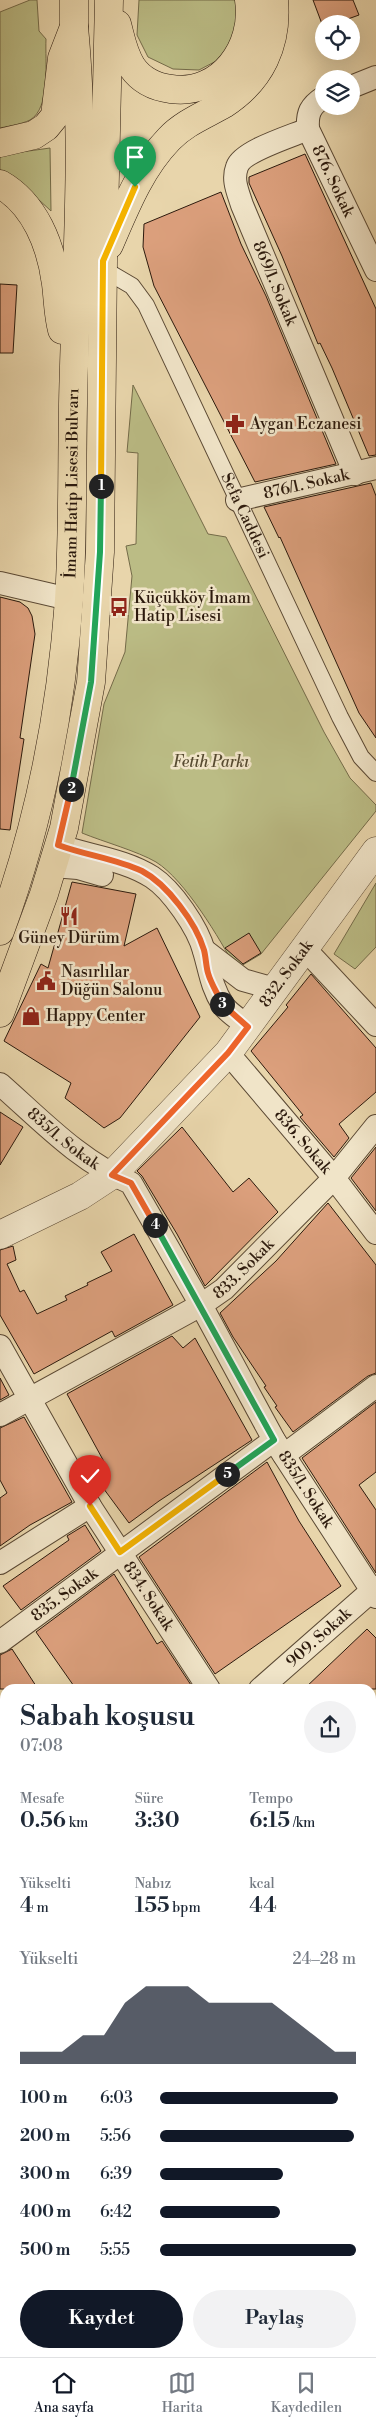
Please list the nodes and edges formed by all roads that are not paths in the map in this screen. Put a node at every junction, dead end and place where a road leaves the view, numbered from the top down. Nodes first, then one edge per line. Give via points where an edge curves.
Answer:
1 (110, 0) edge
2 (249, 0) edge
3 (274, 0) edge
4 (74, 13) edge
5 (376, 77) edge
6 (360, 83) edge
7 (315, 103) edge
8 (308, 129) junction
9 (0, 144) edge
10 (0, 184) edge
11 (103, 265) junction
12 (376, 270) edge
13 (74, 367) junction
14 (366, 471) edge
15 (237, 500) junction
16 (0, 583) edge
17 (69, 599) junction
18 (376, 773) edge
19 (376, 851) edge
20 (55, 856) junction
21 (21, 870) junction
22 (0, 931) edge
23 (304, 948) junction
24 (204, 950) junction
25 (275, 989) junction
26 (0, 1013) edge
27 (376, 1024) edge
28 (248, 1027) junction
29 (228, 1053) junction
30 (0, 1084) edge
31 (376, 1126) edge
32 (112, 1175) junction
33 (334, 1178) junction
34 (376, 1233) edge
35 (0, 1235) edge
36 (201, 1305) junction
37 (0, 1346) edge
38 (376, 1386) edge
39 (31, 1400) junction
40 (0, 1415) edge
41 (279, 1447) junction
42 (90, 1506) junction
43 (120, 1552) junction
44 (0, 1563) edge
45 (374, 1592) edge
46 (0, 1642) edge
47 (206, 1684) edge
48 (266, 1684) edge

1 - 2 main road via 123,52 132,67 154,85 184,91 210,82 232,64 246,42 250,22
1 - 11 main road, İmam Hatip Lisesi Bulvarı
3 - 11 main road via 275,26 268,55 256,75 245,88 178,132 154,156 130,196
4 - 9 main road via 62,58 55,116 34,134
4 - 13 main road, İmam Hatip Lisesi Bulvarı via 79,112
5 - 6 street
7 - 8 street, 876. Sokak via 307,115
8 - 12 street, 876. Sokak
8 - 14 street, 869/1. Sokak via 251,154 237,165 234,180 242,205
10 - 13 main road via 13,191 28,208 46,240 56,284 59,320
11 - 15 street, Sefa Caddesi via 132,286 144,300
11 - 20 main road, İmam Hatip Lisesi Bulvarı via 100,552 91,682
13 - 17 main road, İmam Hatip Lisesi Bulvarı
14 - 15 street, 876/1. Sokak
15 - 18 street, Sefa Caddesi via 340,717 361,757
16 - 17 street
17 - 21 main road, İmam Hatip Lisesi Bulvarı via 60,696
19 - 23 street, 832. Sokak
20 - 21 main road via 39,866
20 - 24 street via 78,868 136,883 162,886 189,920
20 - 26 main road, İmam Hatip Lisesi Bulvarı
21 - 22 main road, İmam Hatip Lisesi Bulvarı
23 - 25 street, 832. Sokak
23 - 27 street
24 - 25 street via 244,980
24 - 28 street via 208,974 223,1006
25 - 28 street, 832. Sokak
28 - 29 street, 832. Sokak
29 - 32 street, 832. Sokak
29 - 33 street, 836. Sokak
30 - 32 street, 835/1. Sokak via 87,1160
31 - 33 street, 833. Sokak
32 - 35 street, 832. Sokak via 80,1196
32 - 36 street, 835/1. Sokak via 131,1183
33 - 34 street, 836. Sokak
33 - 36 street, 833. Sokak via 224,1290
36 - 39 street, 833. Sokak
36 - 41 street, 835/1. Sokak
37 - 39 street, 834. Sokak
38 - 41 street, 835. Sokak
39 - 40 street, 833. Sokak
39 - 42 street, 834. Sokak
41 - 43 street, 835. Sokak
41 - 45 street, 835/1. Sokak
42 - 43 street, 834. Sokak
42 - 44 street
43 - 46 street, 835. Sokak
43 - 47 street, 834. Sokak
45 - 48 street, 909. Sokak

